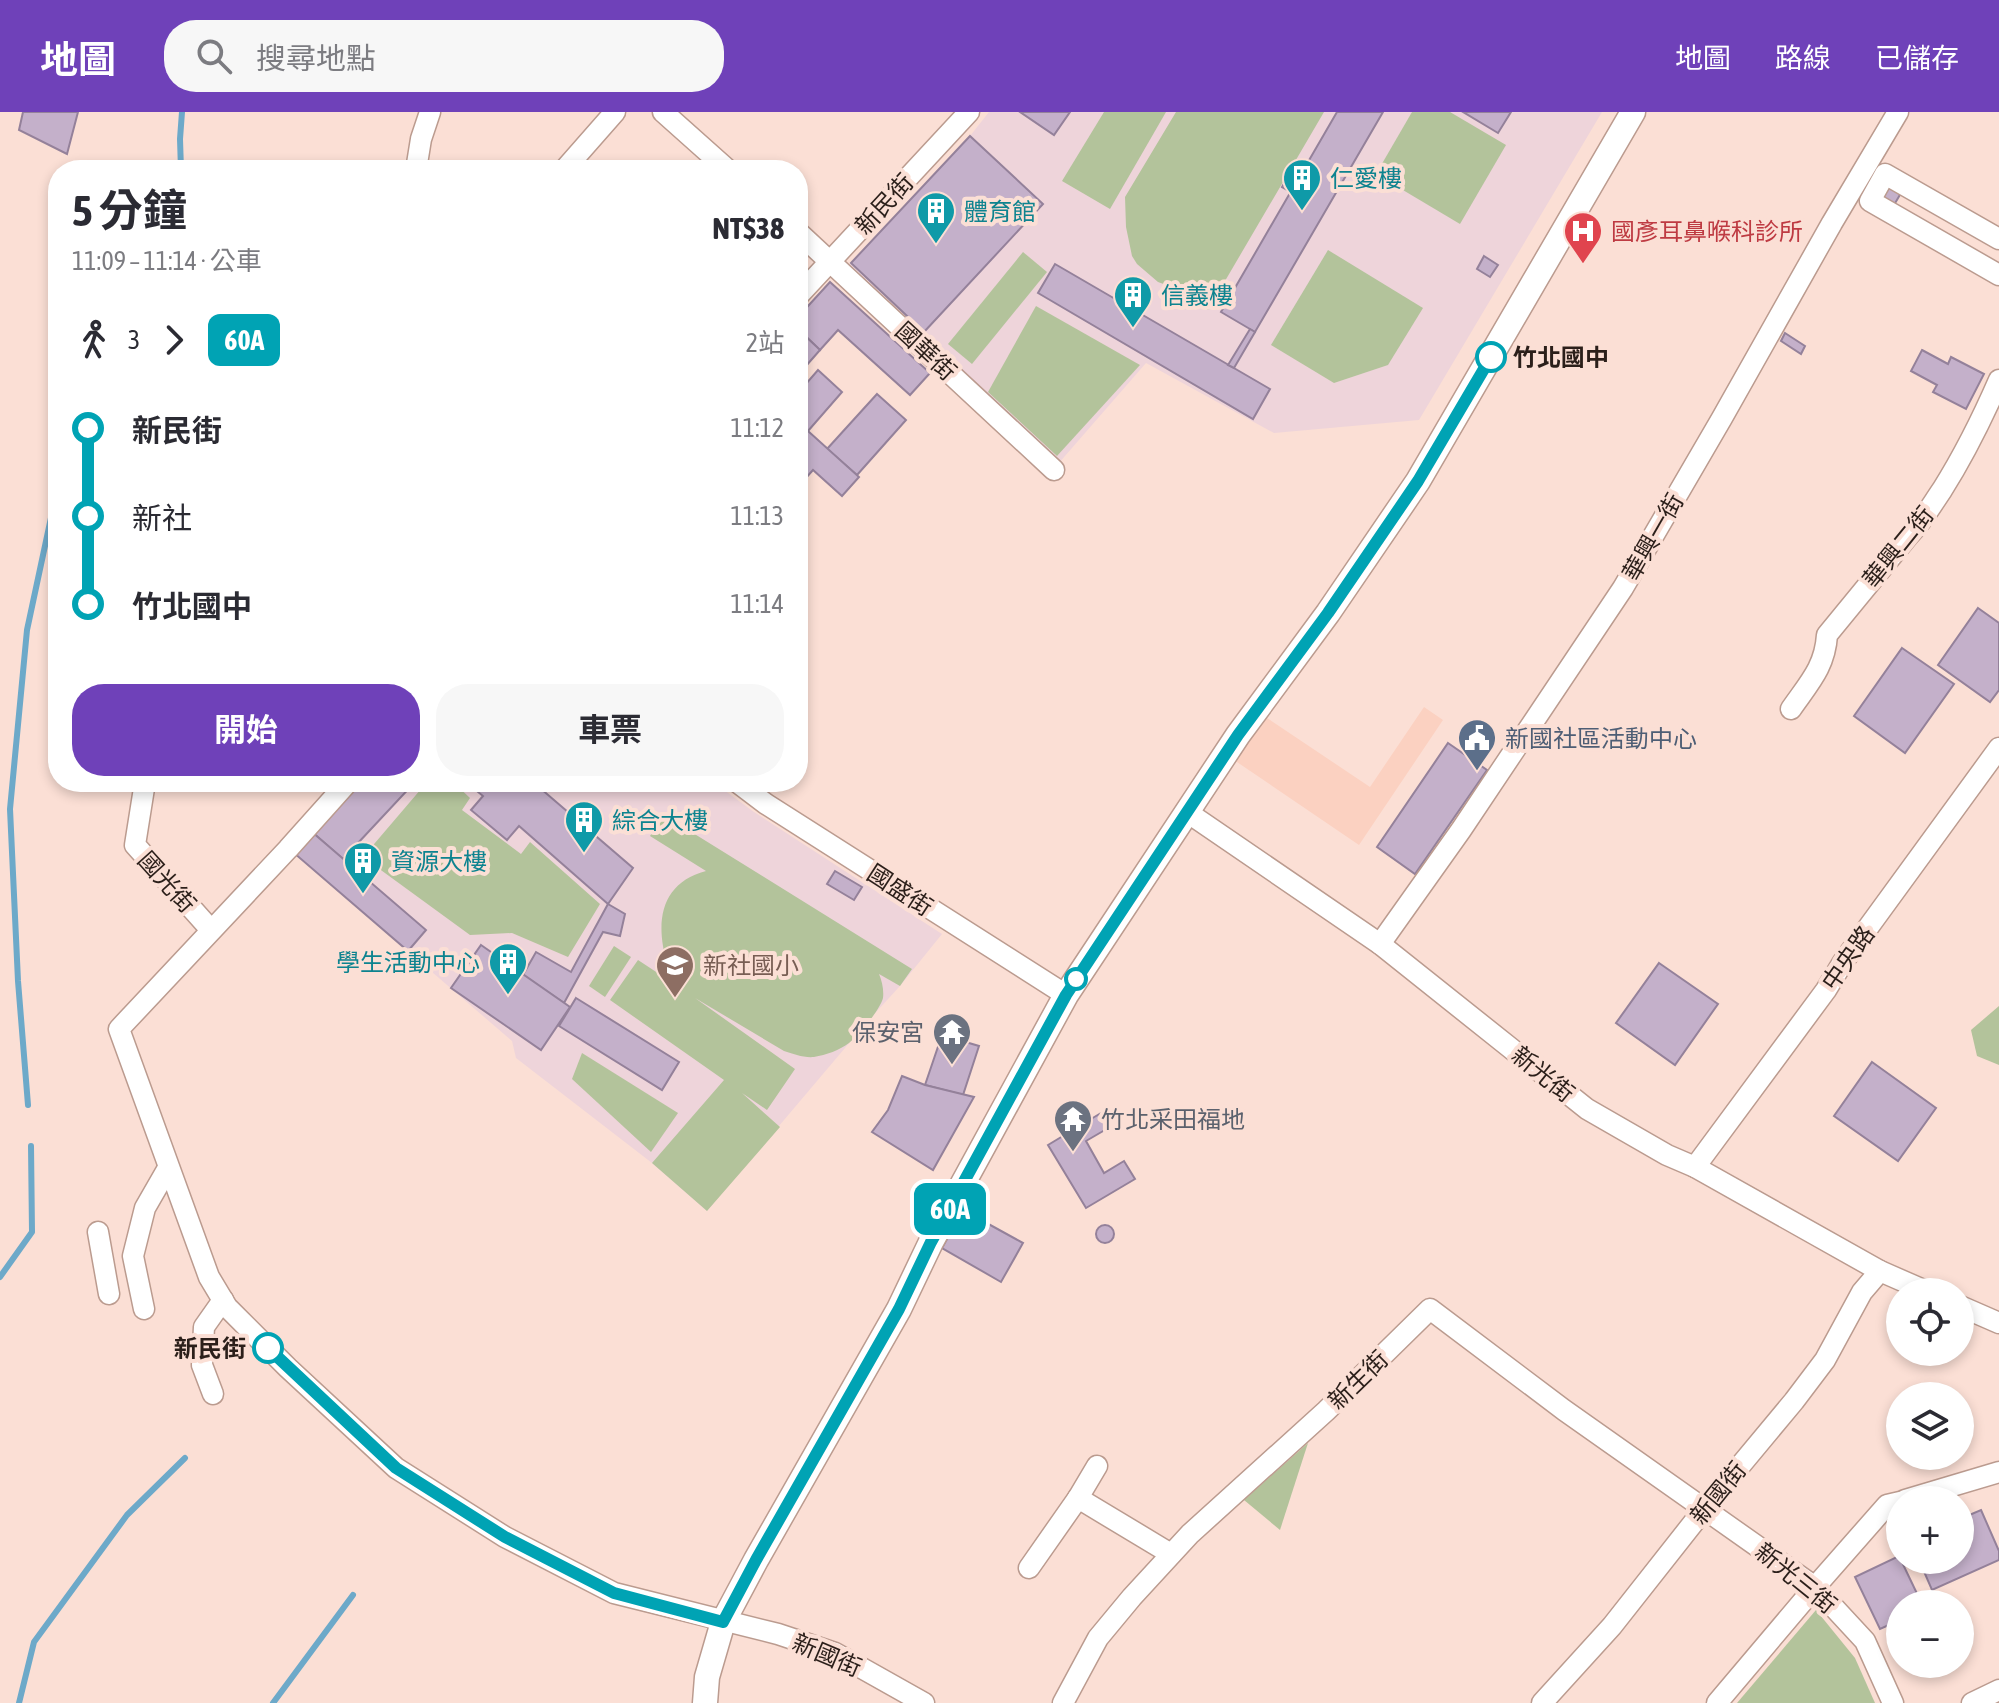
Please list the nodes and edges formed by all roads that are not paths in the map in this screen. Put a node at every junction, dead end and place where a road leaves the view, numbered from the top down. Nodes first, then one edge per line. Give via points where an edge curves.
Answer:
1 (430, 112) edge
2 (615, 112) edge
3 (663, 112) edge
4 (969, 112) edge
5 (1633, 112) edge
6 (1898, 112) edge
7 (418, 160) edge
8 (573, 160) edge
9 (717, 160) edge
10 (1999, 239) edge
11 (808, 241) edge
12 (830, 261) junction
13 (1997, 270) edge
14 (808, 285) edge
15 (1999, 380) edge
16 (1054, 470) dead end
17 (1791, 709) dead end
18 (1999, 748) edge
19 (143, 792) edge
20 (339, 792) edge
21 (750, 792) edge
22 (1187, 812) junction
23 (211, 930) junction
24 (1380, 944) junction
25 (1066, 995) junction
26 (1695, 1167) junction
27 (168, 1168) junction
28 (98, 1232) dead end
29 (1880, 1271) junction
30 (1896, 1278) edge
31 (109, 1294) dead end
32 (223, 1300) junction
33 (144, 1309) dead end
34 (1974, 1312) edge
35 (1999, 1323) edge
36 (213, 1394) dead end
37 (1097, 1466) dead end
38 (1999, 1472) edge
39 (1953, 1486) edge
40 (1078, 1498) junction
41 (1886, 1506) edge
42 (1705, 1508) junction
43 (1171, 1554) junction
44 (1029, 1568) dead end
45 (1815, 1587) junction
46 (723, 1622) junction
47 (1999, 1690) edge
48 (705, 1703) edge
49 (924, 1703) edge
50 (1063, 1703) edge
51 (1542, 1703) edge
52 (1717, 1703) edge
53 (1893, 1703) edge
54 (1972, 1703) edge

1 - 7 street
2 - 8 street
3 - 9 street
4 - 12 street, 新民街
5 - 22 main road via 1418,481
6 - 24 street, 華興一街 via 1623,588
10 - 13 street via 1885,174 1870,201
11 - 12 street, 國華街
12 - 14 street, 新民街
12 - 16 street, 國華街
15 - 17 street, 華興二街 via 1976,433 1920,524 1827,635 1816,674
18 - 26 street, 中央路
19 - 23 street, 國光街 via 135,845
20 - 23 street
21 - 25 street, 國盛街
22 - 24 street, 新光街
22 - 25 main road
23 - 27 street via 119,1029
24 - 26 street, 新光街 via 1587,1109
25 - 46 main road via 899,1309
26 - 29 street, 新光街
27 - 32 street via 209,1277
27 - 33 street via 145,1208 133,1256
28 - 31 street
29 - 30 street, 新光街
29 - 42 street, 新國街 via 1862,1292 1825,1360
32 - 36 street via 204,1327 202,1365
32 - 46 street via 396,1468 505,1537 614,1593
34 - 35 street
37 - 40 street
38 - 39 street
40 - 43 street
40 - 44 street
41 - 45 street
42 - 43 street, 新生街 via 1430,1309
42 - 45 street, 新光三街
42 - 51 street, 新國街 via 1612,1626
43 - 50 street, 新生街 via 1098,1638
45 - 52 street
45 - 53 street, 新光三街 via 1865,1641
46 - 48 main road
46 - 49 street, 新國街 via 835,1653
47 - 54 street

